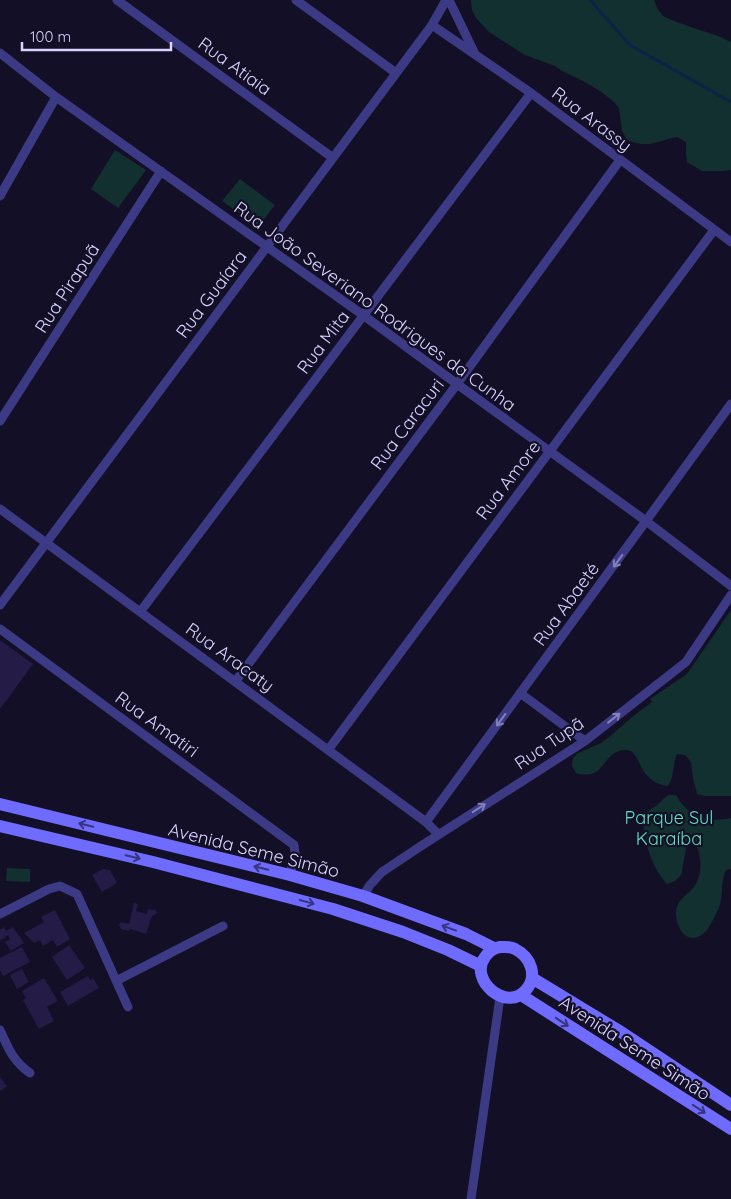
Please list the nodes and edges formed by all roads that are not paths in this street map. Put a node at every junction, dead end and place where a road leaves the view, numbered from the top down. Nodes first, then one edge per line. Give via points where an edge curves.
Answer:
1 (118, 0) edge
2 (296, 0) edge
3 (448, 0) edge
4 (432, 24) junction
5 (0, 53) edge
6 (475, 53) junction
7 (396, 73) junction
8 (531, 93) junction
9 (56, 97) junction
10 (332, 158) junction
11 (620, 160) junction
12 (161, 172) junction
13 (0, 196) edge
14 (714, 230) junction
15 (731, 242) edge
16 (266, 247) junction
17 (363, 315) junction
18 (457, 384) junction
19 (731, 404) edge
20 (0, 421) edge
21 (550, 452) junction
22 (0, 509) edge
23 (646, 521) junction
24 (46, 543) junction
25 (731, 586) edge
26 (731, 595) edge
27 (0, 605) edge
28 (140, 612) junction
29 (0, 629) edge
30 (235, 682) junction
31 (520, 693) junction
32 (585, 740) junction
33 (328, 750) junction
34 (0, 804) edge
35 (426, 822) junction
36 (0, 826) edge
37 (117, 833) junction
38 (438, 834) junction
39 (82, 846) junction
40 (290, 875) junction
41 (363, 896) junction
42 (0, 914) edge
43 (223, 926) dead end
44 (494, 948) junction
45 (480, 966) junction
46 (532, 978) junction
47 (116, 981) junction
48 (521, 995) junction
49 (500, 997) junction
50 (128, 1007) dead end
51 (0, 1030) edge
52 (30, 1073) dead end
53 (731, 1105) edge
54 (731, 1129) edge
55 (471, 1199) edge

1 - 10 street, Rua Atiaia
2 - 7 street
3 - 4 street, Rua Guaíara
3 - 6 street
4 - 6 street, Rua Arassy
4 - 7 street, Rua Guaíara
5 - 9 street, Rua João Severiano Rodrigues da Cunha
6 - 8 street, Rua Arassy
7 - 10 street, Rua Guaíara
8 - 11 street, Rua Arassy
8 - 17 street, Rua Mita
9 - 12 street, Rua João Severiano Rodrigues da Cunha
9 - 13 street
10 - 16 street, Rua Guaíara
11 - 14 street, Rua Arassy
11 - 18 street, Rua Caracuri
12 - 16 street, Rua João Severiano Rodrigues da Cunha
12 - 20 street, Rua Pirapuã
14 - 15 street, Rua Arassy
14 - 21 street, Rua Amore
16 - 17 street, Rua João Severiano Rodrigues da Cunha
16 - 24 street, Rua Guaíara
17 - 18 street, Rua João Severiano Rodrigues da Cunha
17 - 28 street, Rua Mita
18 - 21 street, Rua João Severiano Rodrigues da Cunha
18 - 30 street, Rua Caracuri
19 - 23 street, Rua Abaeté
21 - 23 street, Rua João Severiano Rodrigues da Cunha
21 - 33 street, Rua Amore
22 - 24 street, Rua Aracaty
23 - 25 street, Rua João Severiano Rodrigues da Cunha
23 -> 31 street, Rua Abaeté
24 - 27 street, Rua Guaíara
24 - 28 street, Rua Aracaty
32 -> 26 street, Rua Tupã via 686,662
28 - 30 street, Rua Aracaty
29 - 40 street, Rua Amatiri via 294,845
30 - 33 street, Rua Aracaty
31 - 32 street
31 -> 35 street, Rua Abaeté
38 -> 32 street, Rua Tupã
33 - 35 street, Rua Aracaty
37 -> 34 main road, Avenida Seme Simão
35 - 38 street, Rua Aracaty
36 - 39 main road, Avenida Seme Simão
37 - 39 main road via 111,845
40 -> 37 main road, Avenida Seme Simão
38 - 41 street, Rua Tupã via 382,872
39 -> 45 main road, Avenida Seme Simão via 332,909 403,932
40 - 41 main road, Avenida Seme Simão
44 -> 41 main road, Avenida Seme Simão via 466,934
42 - 47 street via 60,886 77,894
43 - 47 street
44 - 45 main road
44 - 46 main road via 507,946 521,953 531,964
45 - 49 main road via 481,977
46 - 48 main road
46 - 53 main road, Avenida Seme Simão
47 - 50 street
48 - 49 main road
48 -> 54 main road, Avenida Seme Simão
49 - 55 street
51 - 52 street via 20,1066

